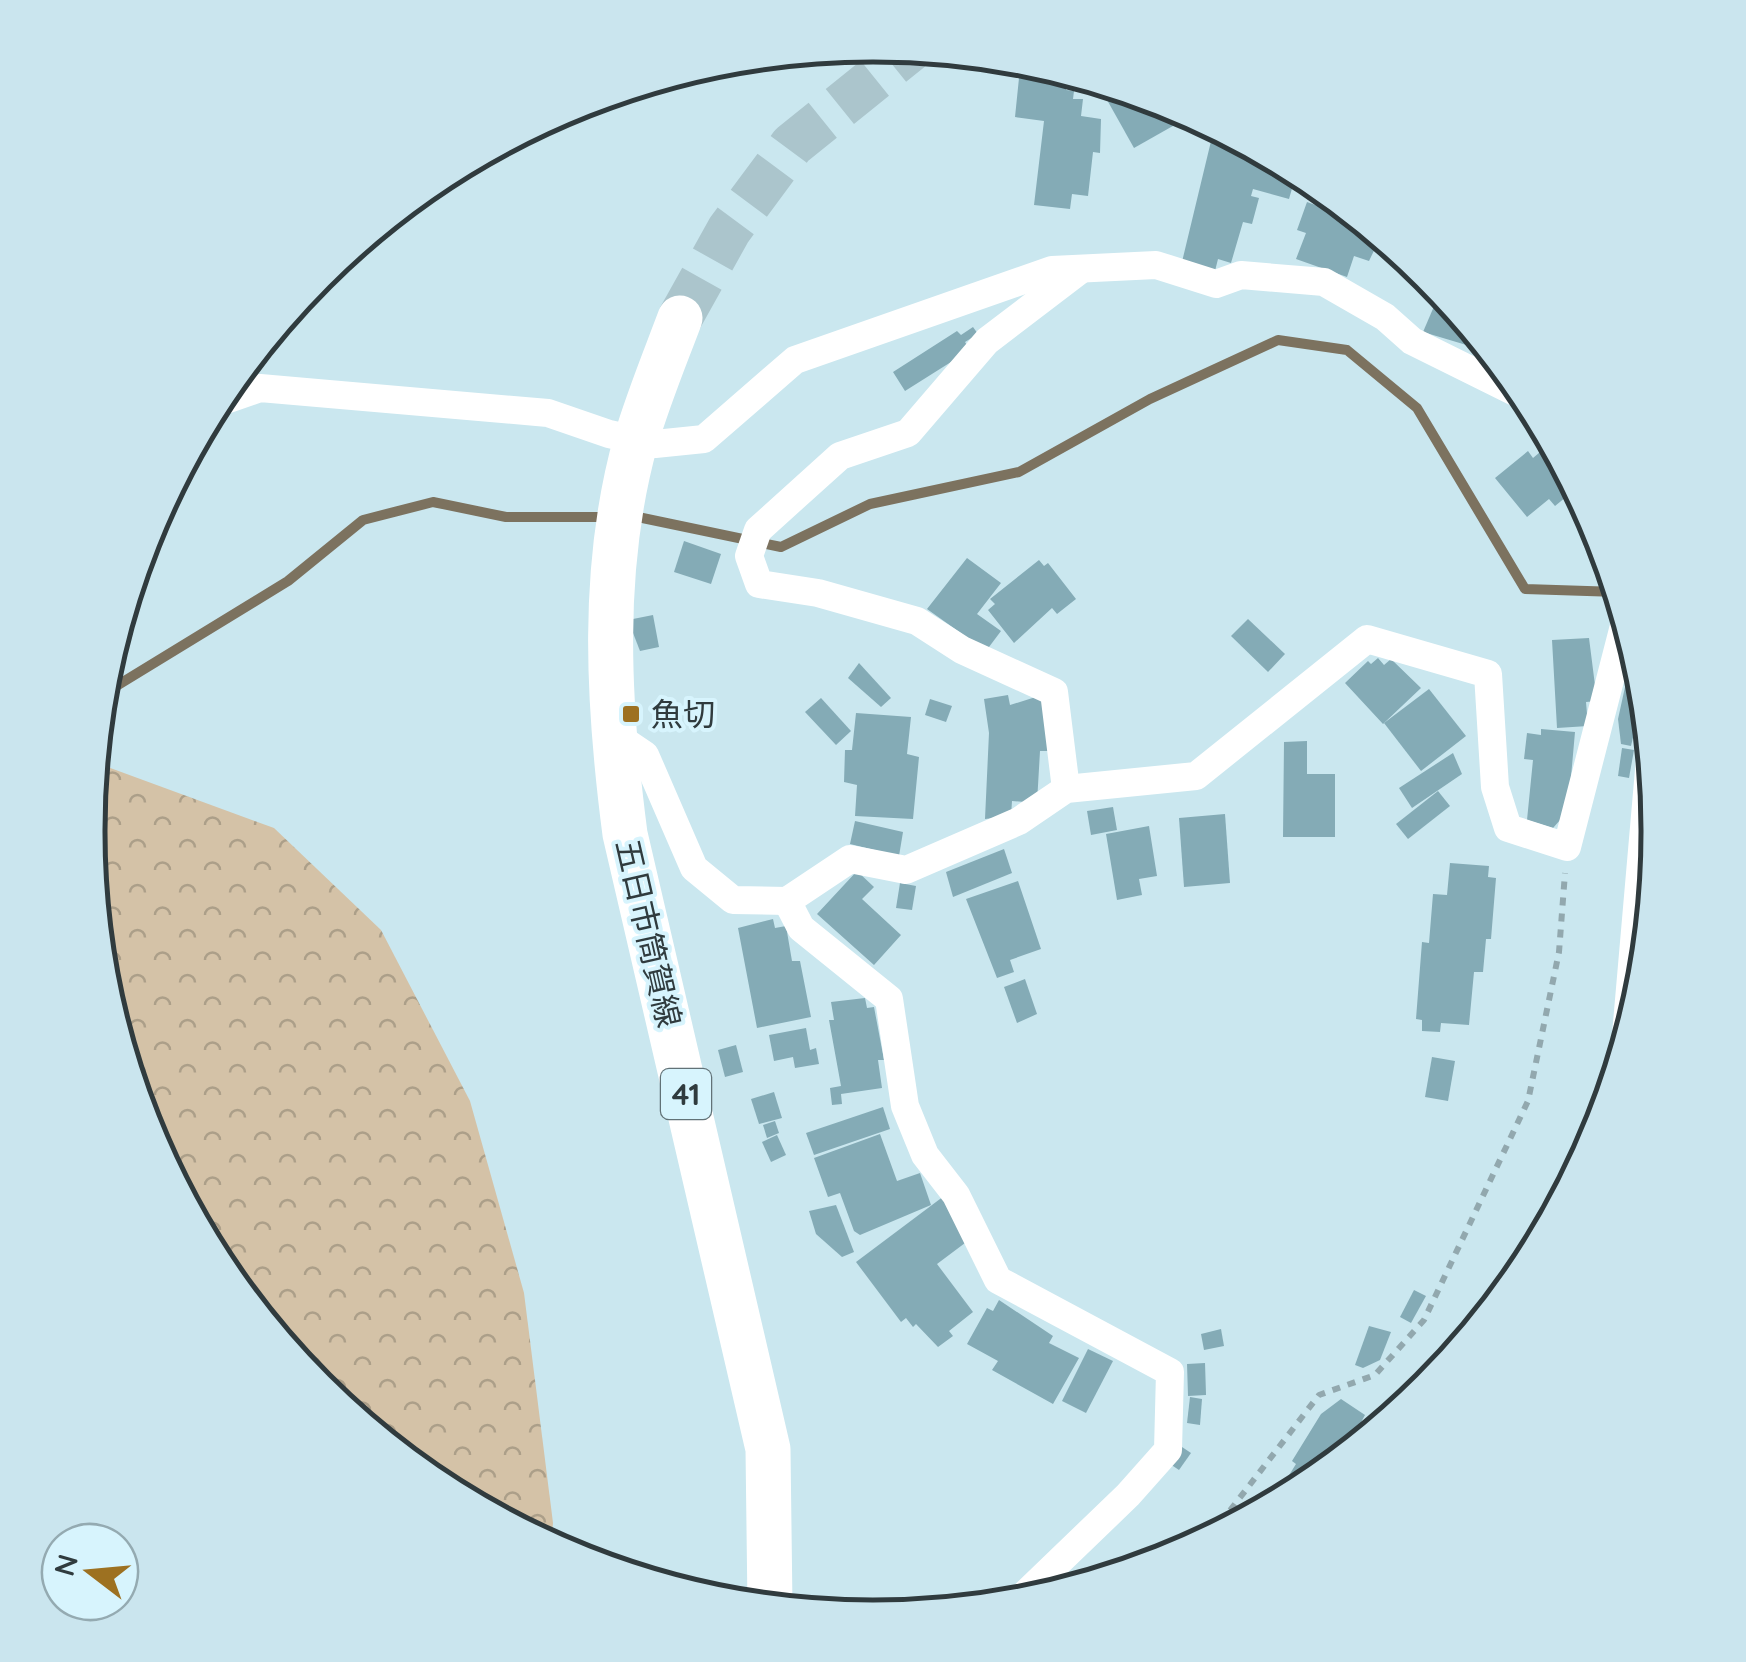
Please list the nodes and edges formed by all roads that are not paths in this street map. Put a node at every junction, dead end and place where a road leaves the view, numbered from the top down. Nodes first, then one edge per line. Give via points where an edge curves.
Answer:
1 (1083, 268) junction
2 (680, 318) tunnel mouth
3 (1498, 385) edge
4 (241, 395) edge
5 (632, 458) junction
6 (1619, 646) edge
7 (611, 732) junction
8 (1066, 789) junction
9 (1640, 870) edge
10 (787, 901) junction
11 (1635, 931) edge
12 (1039, 1581) edge
13 (770, 1592) edge

1 - 3 street via 1156,265 1216,284 1241,274 1324,282 1385,317 1412,342
1 - 5 street via 1052,270 795,360 704,439 655,444
1 - 8 street via 987,341 908,433 840,456 753,543 759,584 917,620 962,650 1054,692
2 - 5 main road, 五日市筒賀線 / 41
4 - 5 street via 260,388 548,413
5 - 7 main road, 五日市筒賀線 / 41 via 612,580
6 - 8 street via 1566,847 1508,828 1495,787 1488,674 1368,639 1196,776
7 - 10 street via 645,755 694,868 733,900
7 - 13 main road, 五日市筒賀線 / 41 via 625,834 768,1448
8 - 10 street via 1019,822 906,870 850,859
9 - 11 street
10 - 12 street via 801,928 889,999 905,1106 998,1280 1170,1372 1168,1450

